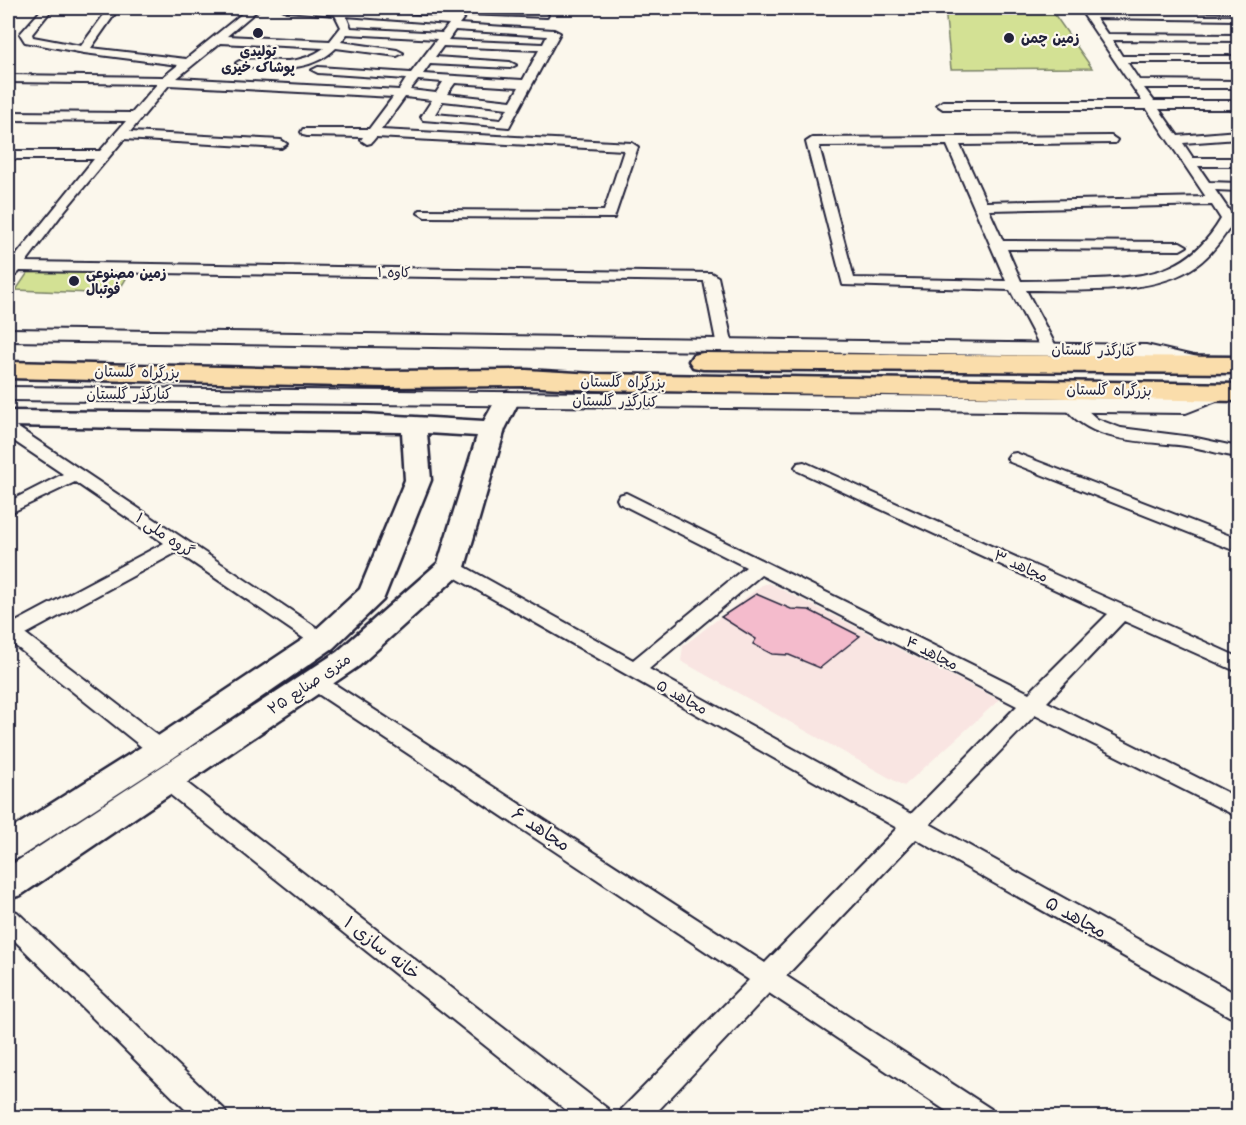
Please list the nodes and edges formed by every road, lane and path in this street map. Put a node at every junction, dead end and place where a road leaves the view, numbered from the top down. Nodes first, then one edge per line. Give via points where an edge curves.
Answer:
1 (48, 8) edge
2 (114, 8) edge
3 (255, 8) edge
4 (286, 8) edge
5 (1087, 11) edge
6 (339, 13) junction
7 (543, 15) dead end
8 (1239, 17) edge
9 (454, 24) edge
10 (344, 31) junction
11 (1104, 37) junction
12 (1239, 38) edge
13 (215, 39) junction
14 (335, 45) junction
15 (546, 47) junction
16 (84, 50) junction
17 (397, 53) dead end
18 (1119, 59) junction
19 (1239, 59) edge
20 (427, 60) junction
21 (188, 63) junction
22 (242, 63) dead end
23 (510, 65) dead end
24 (318, 70) dead end
25 (414, 77) junction
26 (8, 78) edge
27 (451, 79) junction
28 (166, 81) junction
29 (526, 84) junction
30 (1136, 84) junction
31 (1239, 84) edge
32 (402, 94) junction
33 (439, 96) junction
34 (321, 100) dead end
35 (1150, 104) junction
36 (515, 105) junction
37 (944, 105) dead end
38 (1239, 105) edge
39 (8, 116) edge
40 (134, 117) junction
41 (308, 132) dead end
42 (127, 135) junction
43 (1239, 135) edge
44 (368, 139) junction
45 (1112, 140) dead end
46 (1174, 140) junction
47 (952, 141) junction
48 (281, 144) dead end
49 (8, 154) edge
50 (106, 154) junction
51 (1190, 162) junction
52 (1239, 162) edge
53 (1206, 186) junction
54 (1239, 187) edge
55 (1216, 201) junction
56 (982, 206) junction
57 (425, 213) dead end
58 (1233, 219) edge
59 (998, 245) junction
60 (1180, 246) dead end
61 (10, 270) edge
62 (1016, 286) junction
63 (8, 335) edge
64 (1050, 350) junction
65 (8, 355) edge
66 (729, 364) junction
67 (1239, 365) edge
68 (1206, 366) junction
69 (8, 370) edge
70 (770, 373) junction
71 (1229, 393) edge
72 (8, 394) edge
73 (508, 399) junction
74 (1072, 406) junction
75 (8, 418) edge
76 (363, 422) junction
77 (414, 425) junction
78 (8, 429) edge
79 (492, 429) junction
80 (1239, 452) edge
81 (1016, 458) dead end
82 (804, 467) dead end
83 (75, 475) junction
84 (626, 499) dead end
85 (8, 509) edge
86 (178, 544) junction
87 (1239, 546) edge
88 (760, 566) junction
89 (451, 567) junction
90 (1122, 612) junction
91 (10, 632) edge
92 (322, 641) junction
93 (348, 658) junction
94 (1239, 665) edge
95 (634, 670) junction
96 (314, 681) junction
97 (1033, 704) junction
98 (164, 764) junction
99 (1239, 808) edge
100 (914, 826) junction
101 (8, 848) edge
102 (8, 885) edge
103 (8, 919) edge
104 (768, 977) junction
105 (1239, 1008) edge
106 (214, 1118) edge
107 (598, 1118) edge
108 (632, 1118) edge
109 (981, 1118) edge

1 - 16 street via 26,34 29,40
2 - 16 street
3 - 13 street
4 - 6 street
5 - 8 street
5 - 11 street
6 - 9 street
6 - 10 street
7 - 9 street
9 - 10 street
9 - 15 street
9 - 15 street via 554,33
9 - 20 street
10 - 14 street
11 - 12 street
11 - 18 street
13 - 14 street
13 - 21 street
14 - 17 street
14 - 22 street via 319,58 287,66
15 - 29 street
16 - 21 street
18 - 19 street
18 - 30 street
20 - 23 street
20 - 25 street
21 - 28 street
24 - 25 street
25 - 27 street
25 - 32 street
26 - 28 street
27 - 29 street
27 - 33 street
28 - 32 street
28 - 40 street
29 - 36 street
30 - 31 street
30 - 35 street
32 - 33 street
32 - 44 street
33 - 36 street
33 - 36 street via 427,117 505,124
34 - 42 street via 174,92
35 - 37 street
35 - 38 street
35 - 46 street
39 - 40 street
40 - 42 street
41 - 44 street
42 - 48 street
42 - 50 street
43 - 46 street
44 - 57 street via 632,147 609,215
45 - 47 street
46 - 51 street
47 - 56 street
47 - 62 street via 812,142 848,282
49 - 50 street
50 - 61 street
51 - 52 street
51 - 53 street
53 - 54 street
53 - 55 street
55 - 56 street
55 - 58 street
56 - 59 street
58 - 62 street via 1197,258 1173,273 1131,282
59 - 60 street
59 - 62 street
61 - 66 street, کاوه ۱ via 711,277
62 - 64 street
63 - 66 street, کنارگذر گلستان
64 - 66 street, کنارگذر گلستان
64 - 68 street, کنارگذر گلستان via 1146,351
65 - 66 highway, بزرگراه گلستان
66 - 69 highway, بزرگراه گلستان via 594,382
66 - 70 highway, بزرگراه گلستان
67 - 68 highway, بزرگراه گلستان
68 - 70 highway, بزرگراه گلستان
70 - 71 highway, بزرگراه گلستان
71 - 74 street, کنارگذر گلستان via 1185,406
72 - 73 street, کنارگذر گلستان
73 - 74 street, کنارگذر گلستان
73 - 76 street via 387,414
73 - 79 main road
74 - 80 street via 1091,423 1118,433
75 - 76 main road
76 - 77 main road
77 - 79 main road
77 - 92 main road, ۲۵ متری صنایع via 417,480 373,593
78 - 83 street, گروه ملی ۱
79 - 89 main road
81 - 87 street
82 - 90 street, مجاهد ۳
83 - 85 street
83 - 86 street, گروه ملی ۱
84 - 88 street, مجاهد ۴
86 - 91 street
86 - 92 street, گروه ملی ۱
88 - 95 street
88 - 97 street, مجاهد ۴
89 - 93 main road, ۲۵ متری صنایع
89 - 95 street, ۵ مجاهد
90 - 94 street, مجاهد ۳
90 - 97 street
91 - 98 street, خانه سازی ۱
92 - 93 main road
92 - 98 main road, ۲۵ متری صنایع
93 - 96 main road, ۲۵ متری صنایع
95 - 100 street, ۵ مجاهد
96 - 98 main road, ۲۵ متری صنایع
96 - 104 street, ۶ مجاهد
97 - 99 street, مجاهد ۴
97 - 100 street
98 - 101 main road, ۲۵ متری صنایع
98 - 102 main road, ۲۵ متری صنایع
98 - 107 street, خانه سازی ۱
100 - 104 street
100 - 105 street, مجاهد ۵
103 - 106 street
104 - 108 street
104 - 109 street, ۶ مجاهد

